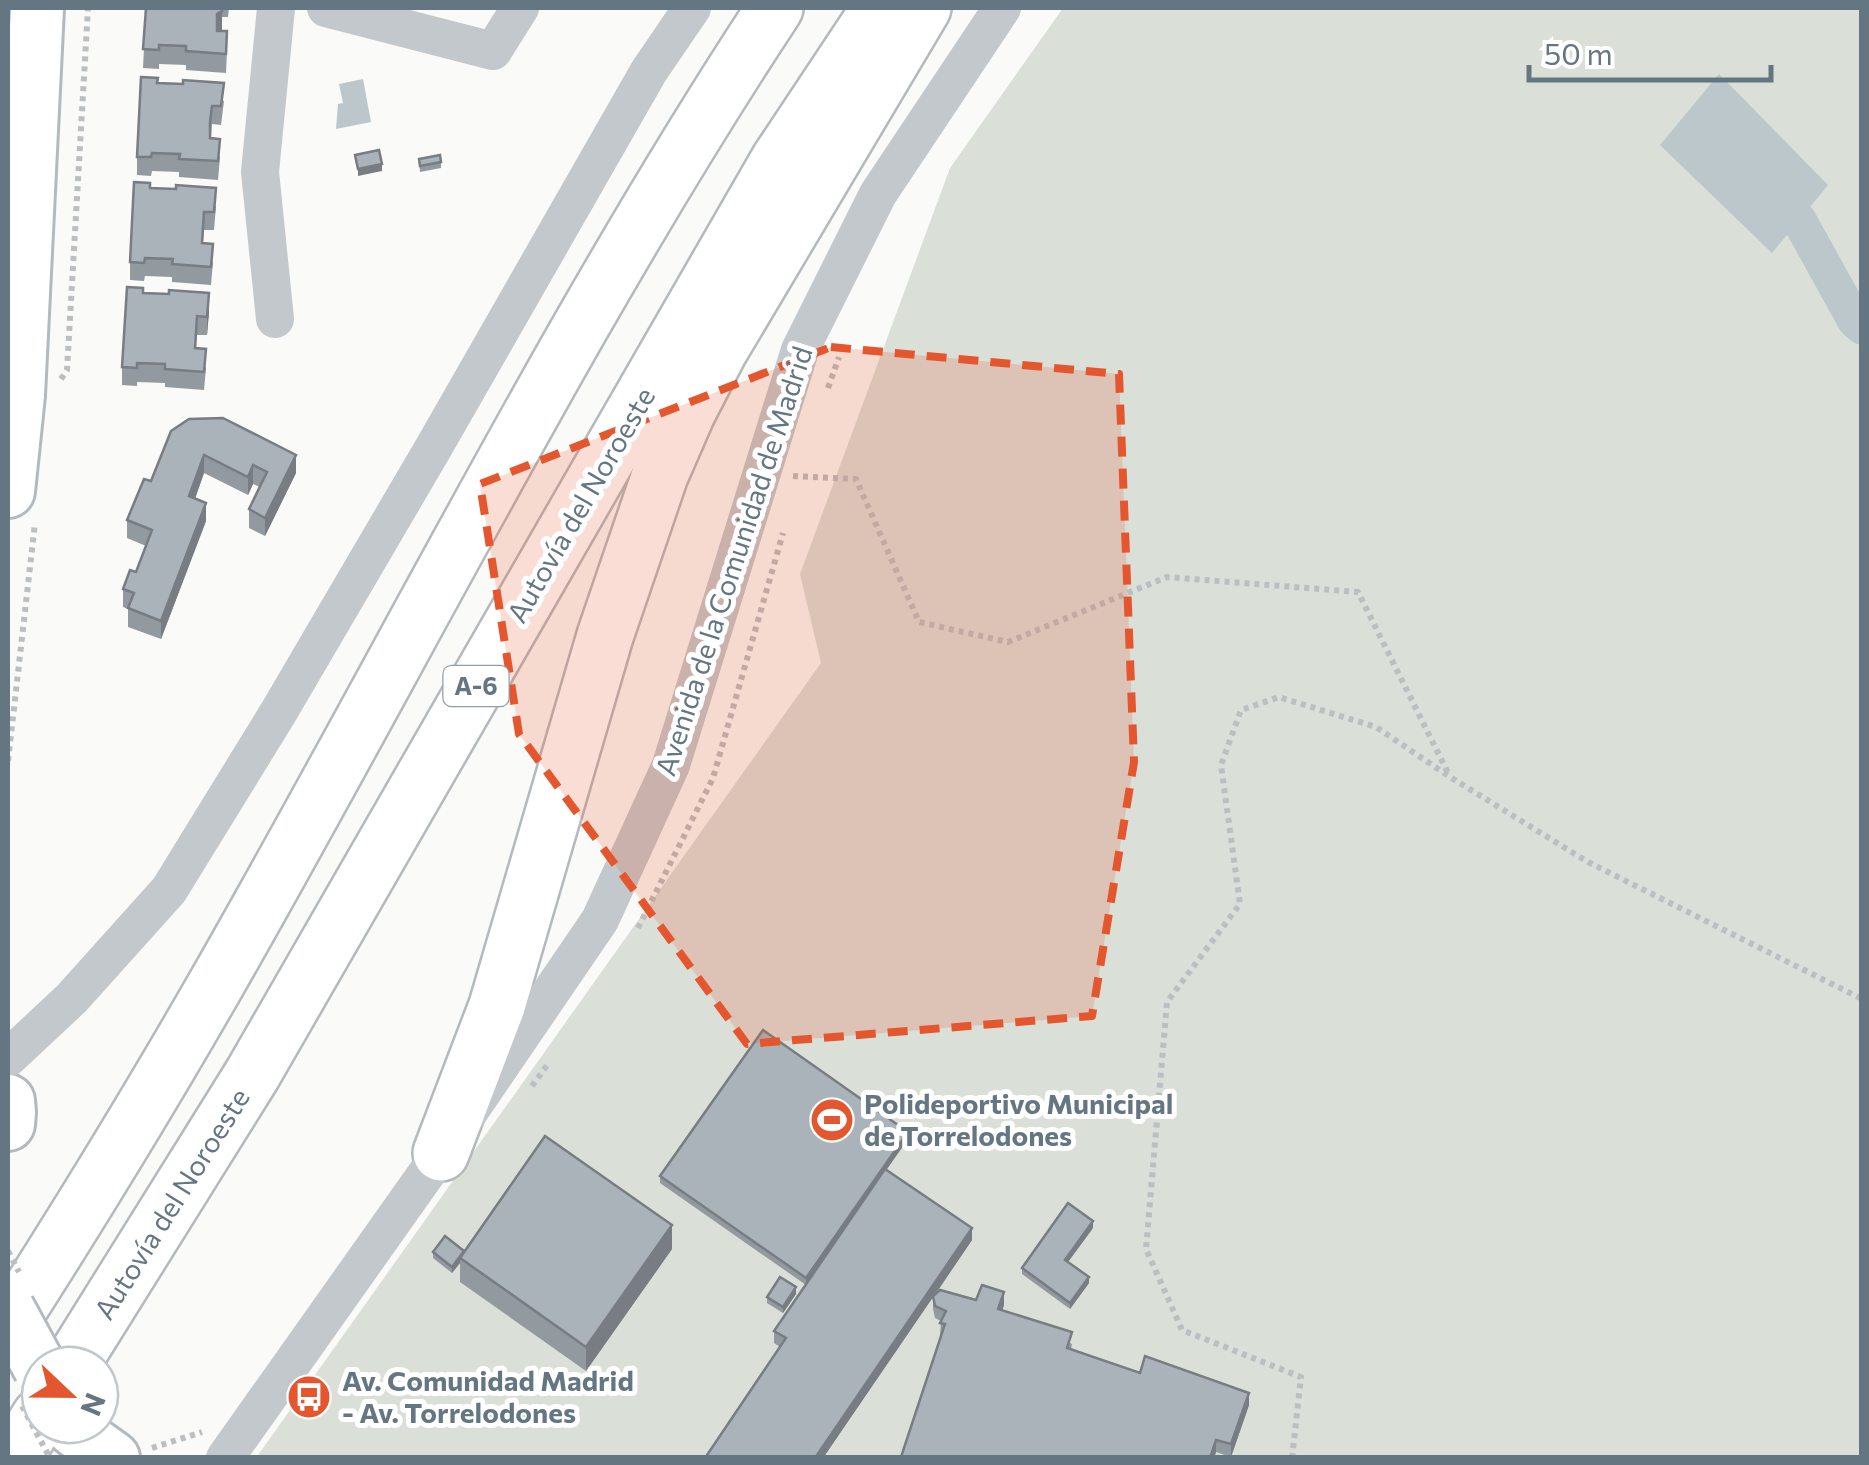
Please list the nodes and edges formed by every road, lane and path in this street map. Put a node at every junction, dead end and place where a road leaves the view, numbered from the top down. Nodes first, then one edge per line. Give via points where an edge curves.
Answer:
1 (37, 8) edge
2 (88, 8) edge
3 (276, 8) edge
4 (326, 8) edge
5 (520, 8) edge
6 (692, 8) edge
7 (776, 8) edge
8 (880, 8) edge
9 (923, 8) edge
10 (1002, 8) edge
11 (275, 319) dead end
12 (59, 383) dead end
13 (762, 475) junction
14 (22, 499) edge
15 (8, 762) edge
16 (1450, 777) junction
17 (1862, 999) edge
18 (24, 1023) edge
19 (8, 1058) edge
20 (8, 1101) edge
21 (8, 1124) edge
22 (441, 1153) junction
23 (8, 1309) edge
24 (8, 1326) edge
25 (27, 1345) edge
26 (84, 1345) edge
27 (253, 1416) junction
28 (120, 1435) edge
29 (215, 1444) edge
30 (43, 1445) edge
31 (14, 1458) edge
32 (236, 1458) edge
33 (1292, 1458) edge

1 - 14 main road via 18,395
2 - 12 path via 67,370
3 - 11 street via 260,172
4 - 5 street via 492,51
6 - 18 street via 168,890 72,998
7 - 24 highway via 552,376 215,986
8 - 26 highway, Autovía del Noroeste / A-6 via 780,160 252,1076
9 - 22 highway via 718,351 666,459 605,636 507,976
10 - 13 street, Avenida de la Comunidad de Madrid via 878,194 800,350
13 - 16 path via 856,479 919,622 1008,642 1167,577 1358,592
13 - 22 street, Avenida de la Comunidad de Madrid via 671,764 600,920
14 - 15 path
16 - 17 path via 1588,862
16 - 33 path via 1376,727 1279,697 1241,710 1220,765 1240,904 1167,1002 1146,1249 1182,1330 1301,1377
18 - 19 street
20 - 21 main road
22 - 27 street, Avenida de la Comunidad de Madrid
23 - 25 main road, bridge
27 - 29 street, Avenida de la Comunidad de Madrid
27 - 32 street
28 - 29 path
30 - 31 highway

